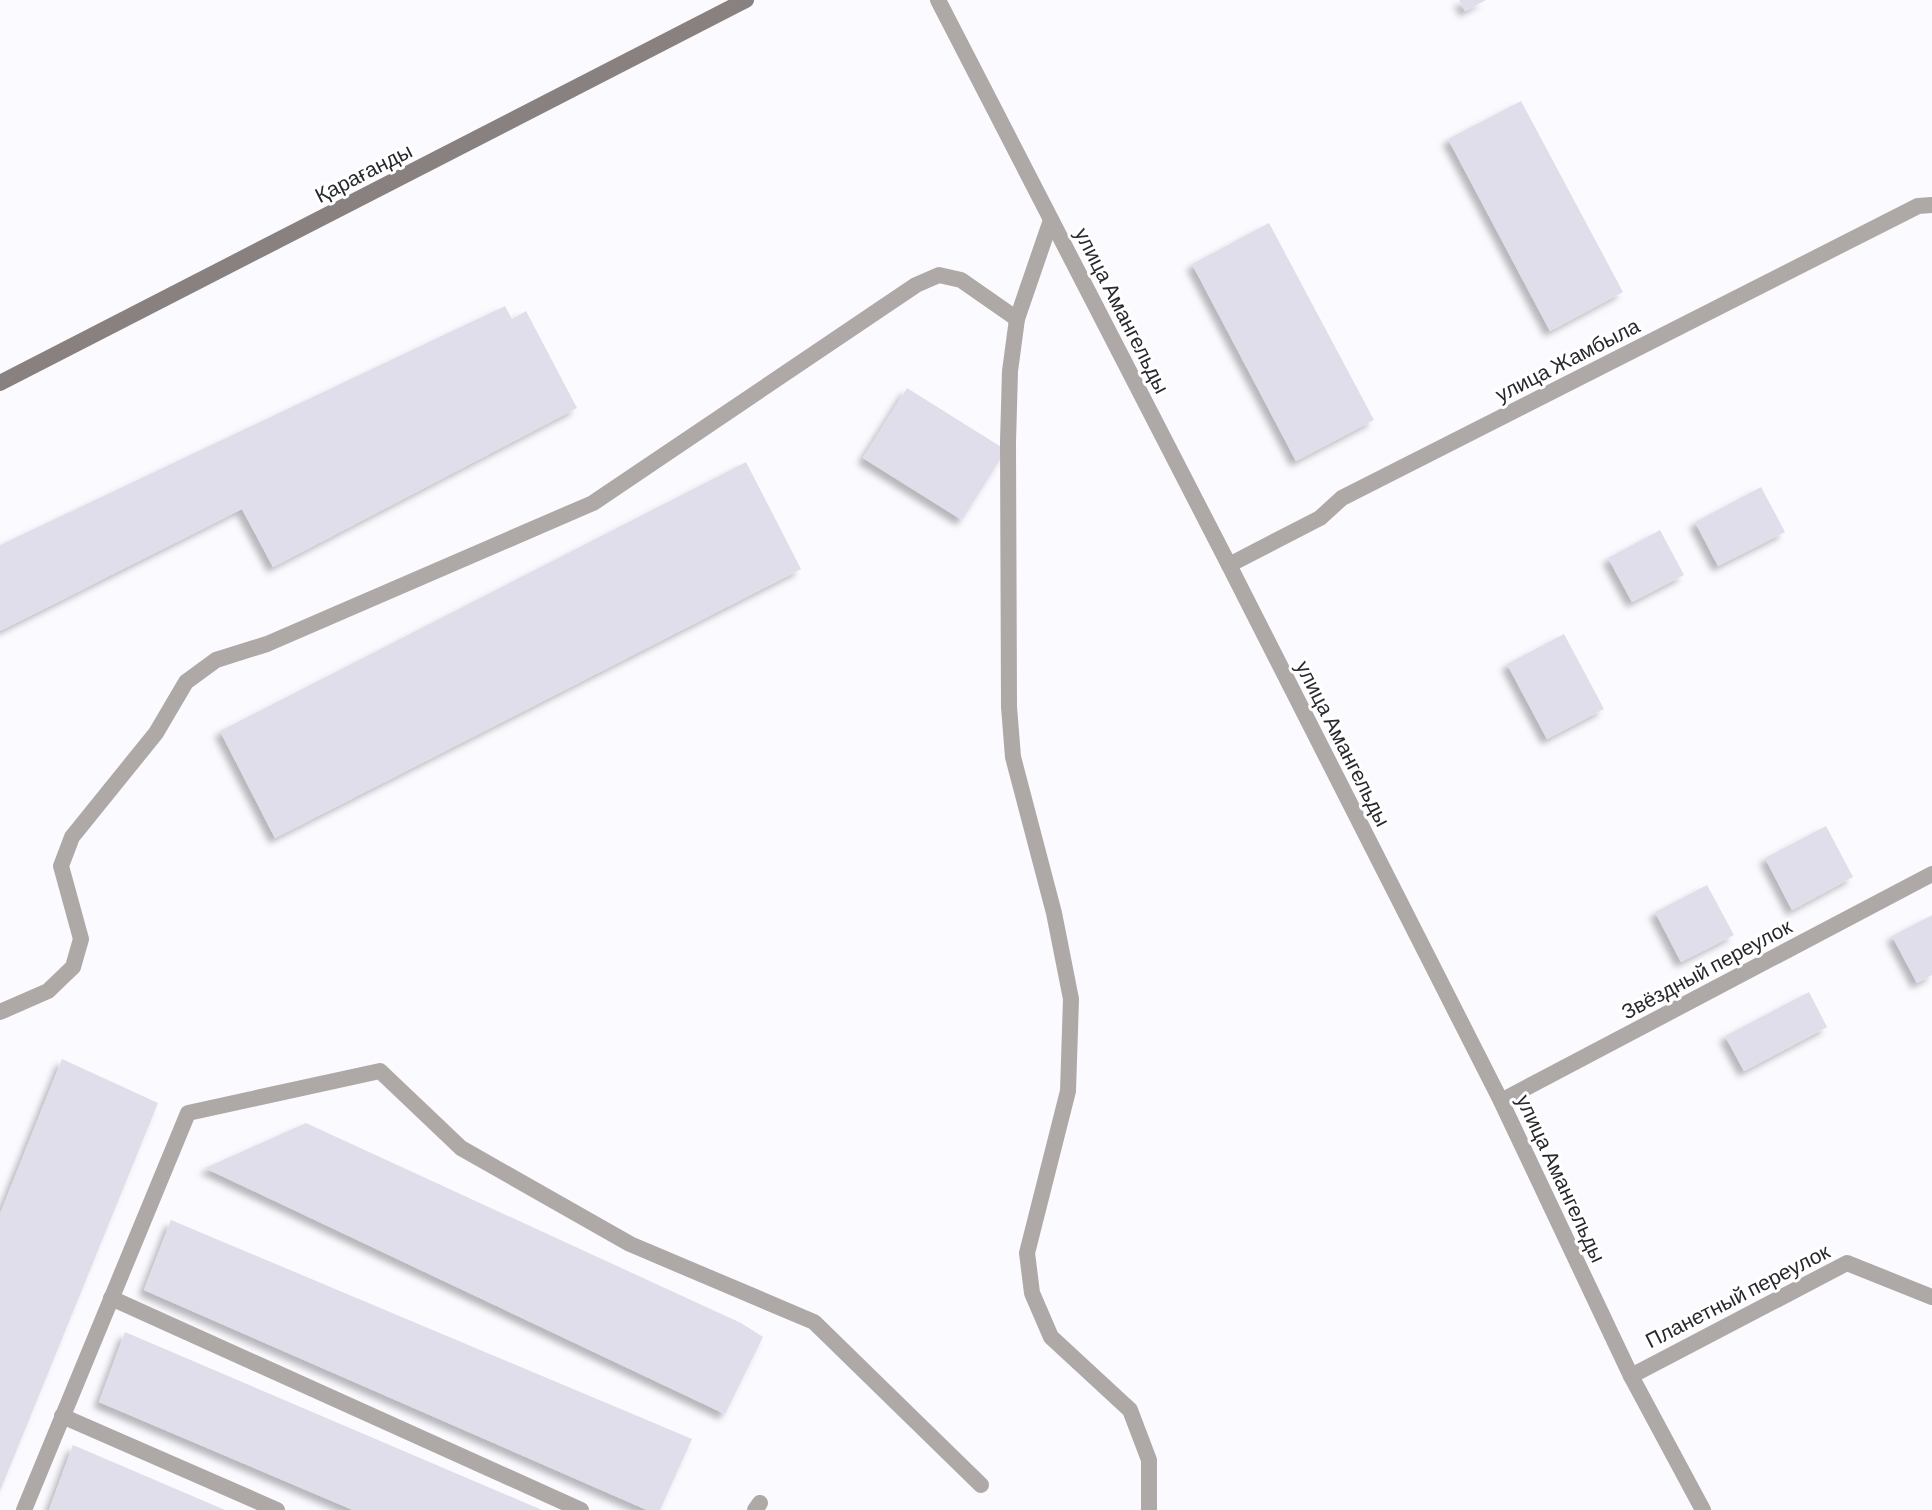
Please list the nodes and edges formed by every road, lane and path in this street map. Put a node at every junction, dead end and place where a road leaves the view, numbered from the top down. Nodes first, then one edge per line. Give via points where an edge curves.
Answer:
1 (746, 0) edge
2 (938, 0) edge
3 (1932, 205) edge
4 (1051, 220) junction
5 (1017, 319) junction
6 (0, 383) edge
7 (1229, 565) junction
8 (1932, 874) edge
9 (0, 1012) edge
10 (1501, 1101) junction
11 (1932, 1297) edge
12 (111, 1298) junction
13 (1631, 1376) junction
14 (62, 1416) junction
15 (981, 1485) dead end
16 (24, 1510) edge
17 (277, 1510) edge
18 (581, 1510) edge
19 (1149, 1510) edge
20 (1703, 1510) edge

1 - 6 main road, Қарағанды
2 - 4 street, улица Амангельды
3 - 7 street, улица Жамбыла via 1918,206 1342,498 1320,518
4 - 5 street
4 - 7 street, улица Амангельды
5 - 9 street via 962,280 939,275 924,281 593,503 267,644 216,660 186,682 156,733 72,837 61,866 81,939 73,967 48,991
5 - 19 street via 1010,371 1008,441 1012,756 1054,913 1071,999 1068,1091 1028,1253 1032,1293 1051,1337 1130,1410 1149,1460
7 - 10 street, улица Амангельды
8 - 10 street, Звёздный переулок
10 - 13 street, улица Амангельды
11 - 13 street, Планетный переулок via 1847,1263
12 - 14 street
12 - 15 street via 188,1113 380,1071 461,1148 630,1244 814,1322
12 - 18 street
13 - 20 street, улица Амангельды
14 - 16 street
14 - 17 street

